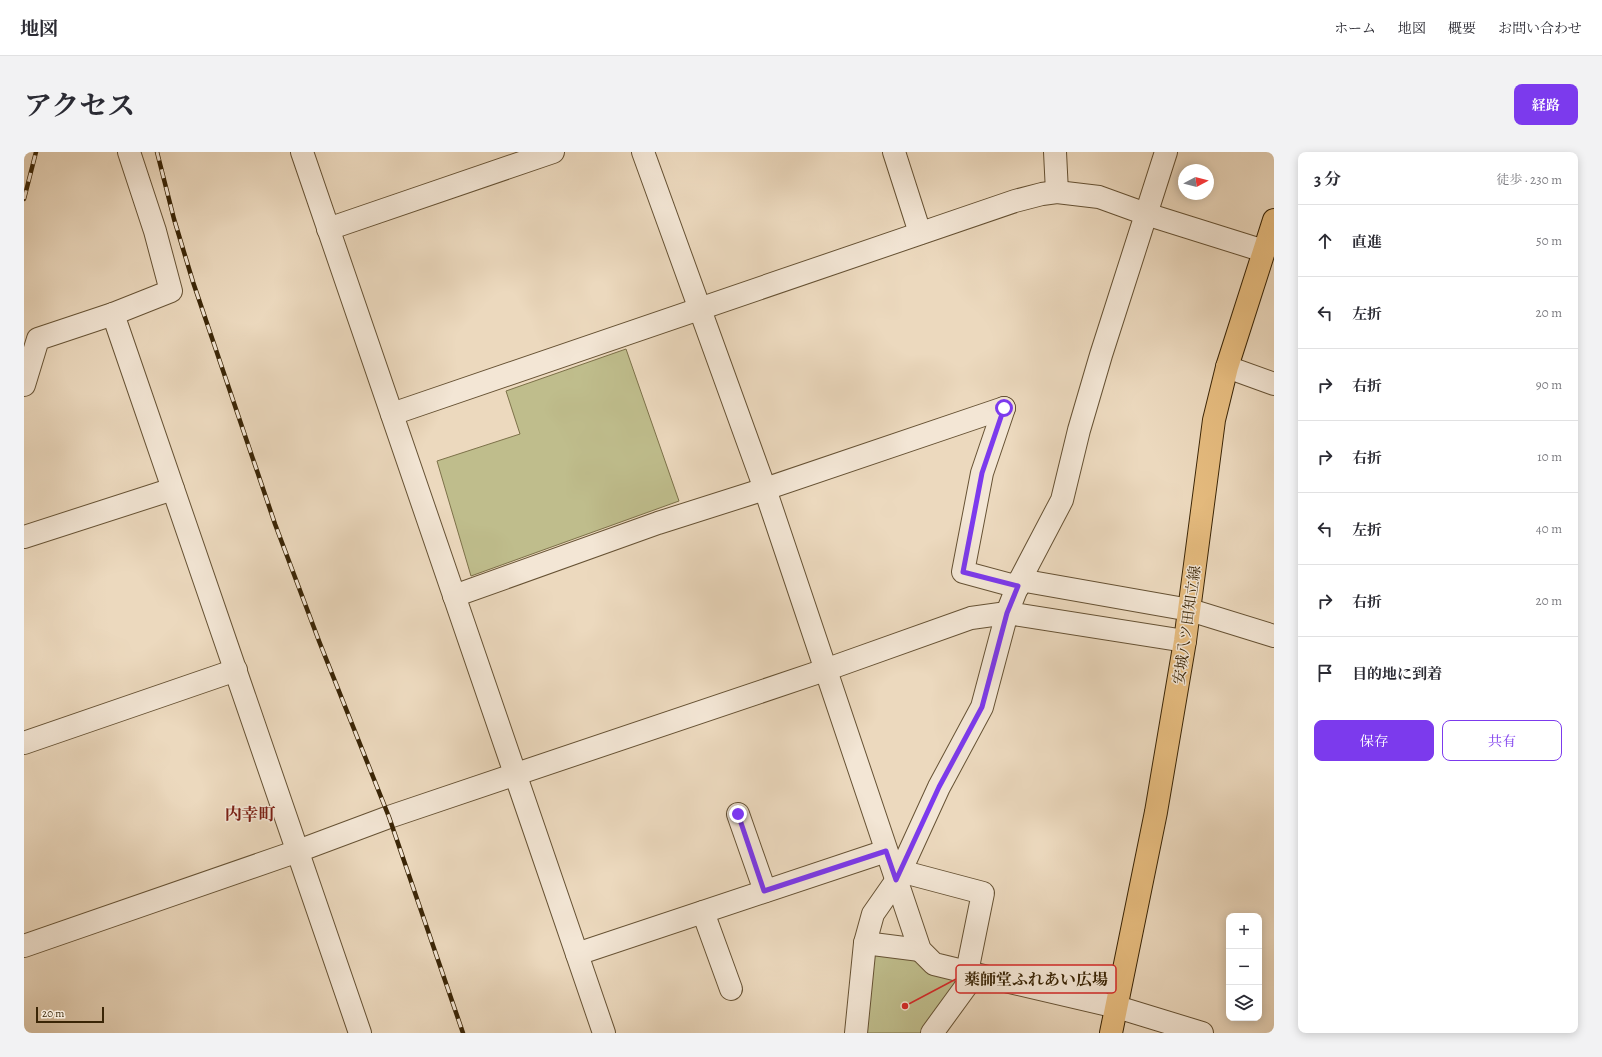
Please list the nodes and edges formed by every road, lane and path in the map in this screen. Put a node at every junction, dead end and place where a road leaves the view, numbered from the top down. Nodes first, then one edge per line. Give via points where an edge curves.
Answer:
1 (129, 152) edge
2 (302, 152) edge
3 (553, 152) edge
4 (643, 152) edge
5 (894, 152) edge
6 (1055, 152) edge
7 (1166, 152) edge
8 (1057, 192) junction
9 (1146, 214) junction
10 (1274, 220) edge
11 (328, 229) junction
12 (920, 234) junction
13 (1264, 251) junction
14 (700, 309) junction
15 (112, 314) junction
16 (1227, 367) junction
17 (1274, 384) edge
18 (24, 385) edge
19 (392, 414) junction
20 (173, 489) junction
21 (764, 489) junction
22 (24, 537) edge
23 (1019, 583) junction
24 (454, 596) junction
25 (1190, 610) junction
26 (1007, 613) junction
27 (1274, 636) edge
28 (1185, 641) junction
29 (236, 670) junction
30 (825, 670) junction
31 (24, 743) edge
32 (516, 775) junction
33 (738, 814) dead end
34 (298, 851) junction
35 (886, 851) junction
36 (898, 876) junction
37 (764, 891) junction
38 (703, 912) junction
39 (865, 943) junction
40 (24, 946) edge
41 (920, 950) junction
42 (577, 954) junction
43 (971, 973) junction
44 (731, 989) dead end
45 (1117, 1007) junction
46 (360, 1033) edge
47 (604, 1033) edge
48 (856, 1033) edge
49 (932, 1033) edge
50 (1112, 1033) edge
51 (1202, 1033) edge

1 - 15 street via 155,231 171,291
2 - 11 street
3 - 11 street
4 - 14 street
5 - 12 street
6 - 8 street
7 - 9 street
8 - 9 street via 1099,197
8 - 12 street via 1015,200
9 - 13 street
9 - 23 street via 1098,363 1062,500
10 - 13 main road, 安城八ツ田知立線
11 - 19 street
12 - 14 street
13 - 16 main road, 安城八ツ田知立線
14 - 19 street
14 - 21 street
15 - 18 street via 38,339
15 - 20 street
16 - 17 street
16 - 25 main road, 安城八ツ田知立線 via 1214,420
19 - 24 street
20 - 22 street
20 - 29 street
21 - 23 street via 1004,408 982,473 963,572
21 - 24 street
21 - 30 street
23 - 25 street
23 - 26 street
24 - 32 street
25 - 27 street
25 - 28 main road, 安城八ツ田知立線
26 - 28 street
26 - 30 street via 971,618
26 - 36 street via 982,707 939,787
28 - 45 main road, 安城八ツ田知立線 via 1156,812
29 - 31 street
29 - 34 street
30 - 32 street
30 - 35 street
32 - 34 street
32 - 42 street
33 - 37 street
34 - 40 street
34 - 46 street
35 - 36 street
35 - 37 street
36 - 39 street via 873,914
36 - 41 street
36 - 43 street via 983,893
37 - 38 street
38 - 42 street
38 - 44 street
39 - 41 street
39 - 48 street
41 - 43 street via 934,964
42 - 47 street
43 - 45 street
43 - 49 street
45 - 50 main road, 安城八ツ田知立線
45 - 51 street

